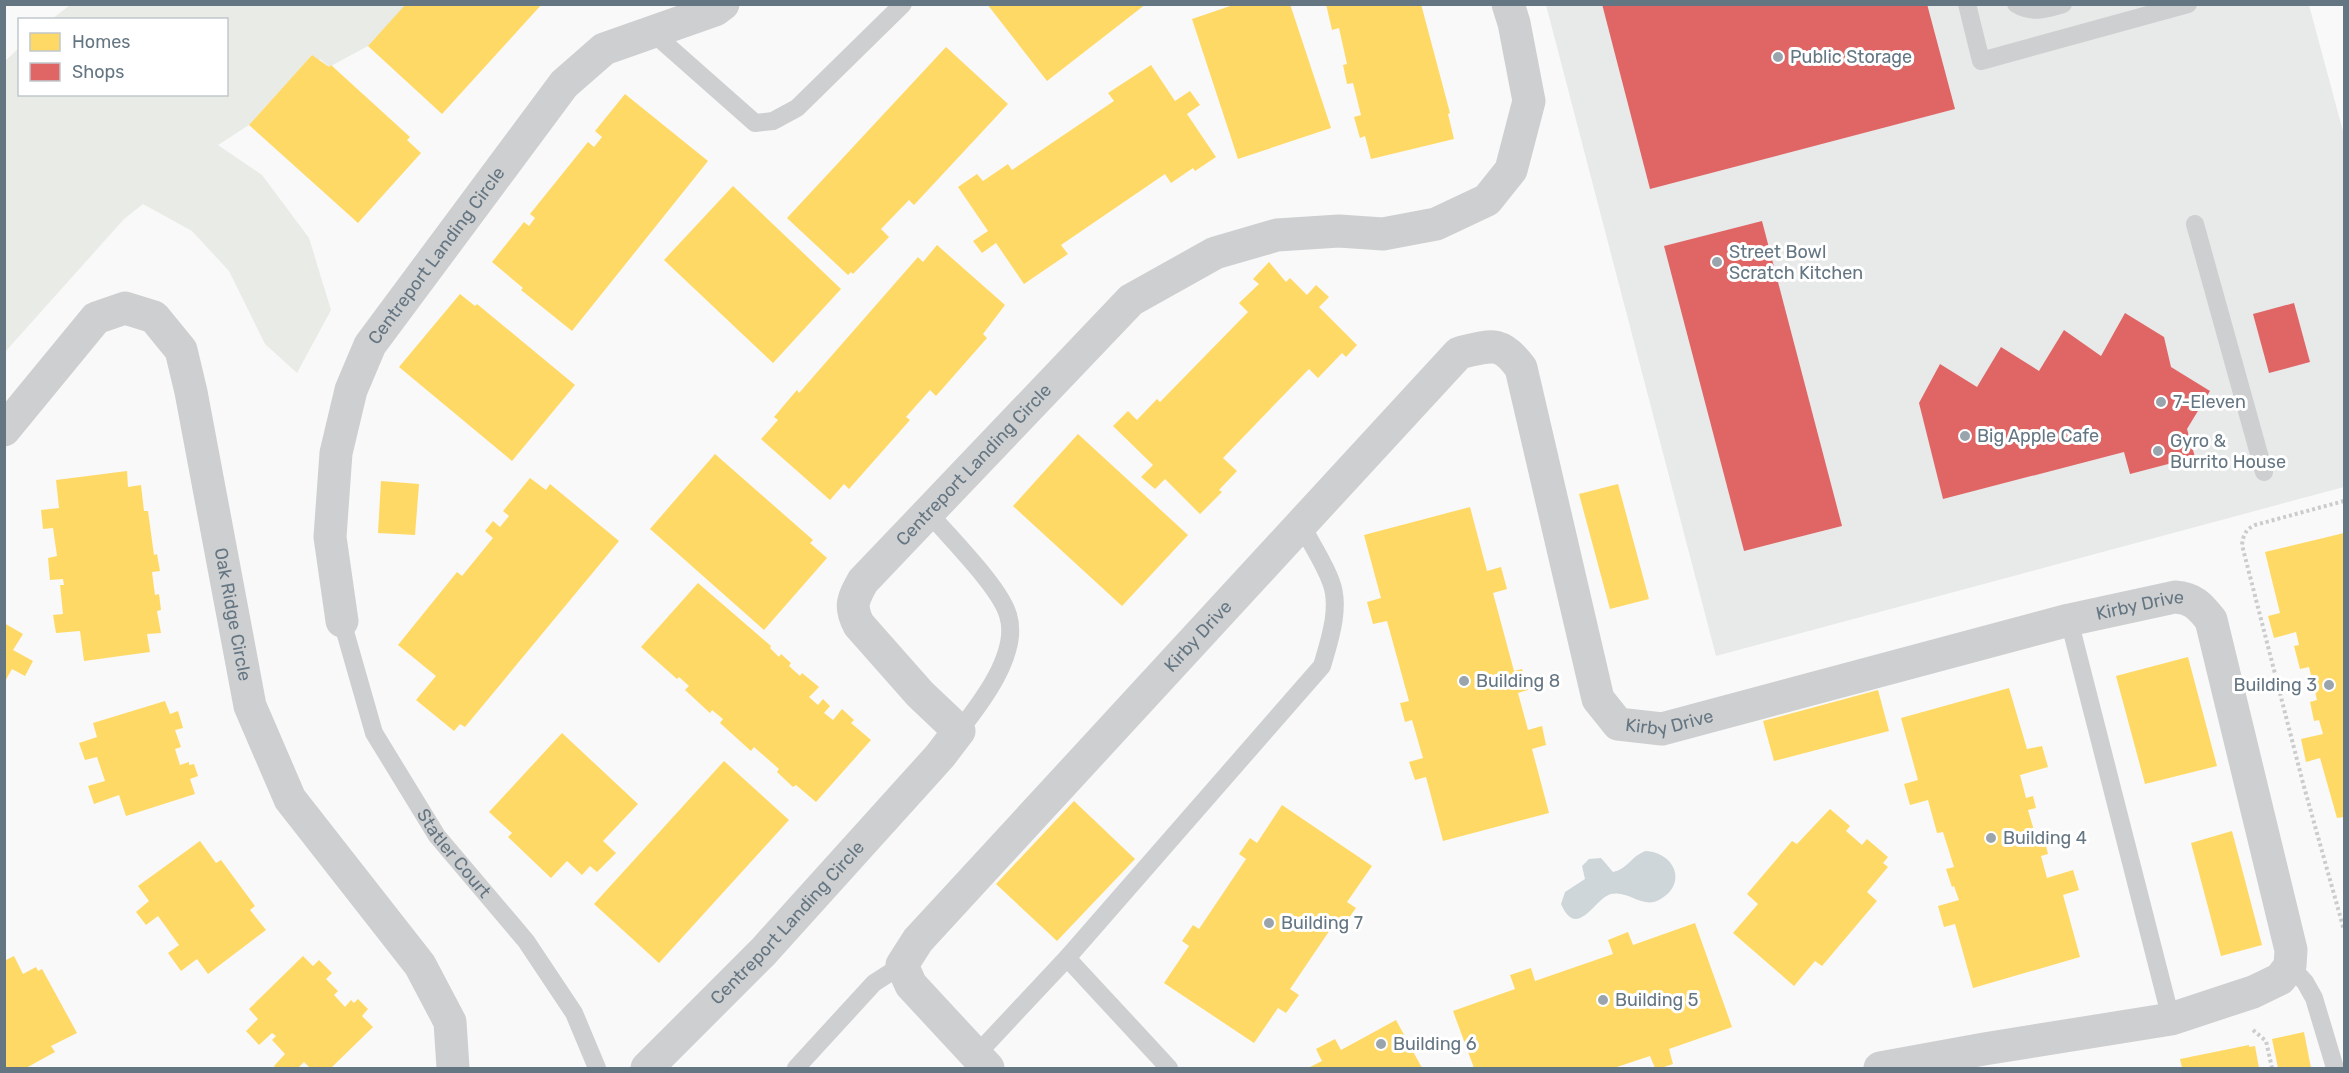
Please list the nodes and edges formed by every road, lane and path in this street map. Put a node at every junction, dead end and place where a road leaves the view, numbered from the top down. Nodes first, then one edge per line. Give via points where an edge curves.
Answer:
1 (723, 4) edge
2 (903, 4) edge
3 (1508, 4) edge
4 (1967, 4) edge
5 (2016, 4) edge
6 (2063, 4) edge
7 (2188, 4) edge
8 (652, 32) junction
9 (2195, 224) dead end
10 (4, 430) edge
11 (2264, 472) dead end
12 (2344, 501) edge
13 (929, 513) junction
14 (1300, 523) junction
15 (2069, 620) junction
16 (342, 621) joint
17 (959, 731) junction
18 (2344, 930) edge
19 (1067, 958) junction
20 (902, 965) junction
21 (2290, 966) junction
22 (2171, 1019) junction
23 (2253, 1030) dead end
24 (982, 1062) edge
25 (453, 1068) edge
26 (597, 1068) edge
27 (647, 1068) edge
28 (796, 1068) edge
29 (1169, 1068) edge
30 (1880, 1068) edge
31 (2272, 1068) edge
32 (2335, 1068) edge

1 - 8 street, Centreport Landing Circle
2 - 8 lane via 797,108 773,121 755,123
3 - 13 street, Centreport Landing Circle via 1529,101 1511,170 1487,200 1437,224 1383,234 1339,231 1277,235 1215,253 1140,294
4 - 7 lane via 1981,61
5 - 6 lane via 2038,11
8 - 16 street, Centreport Landing Circle via 604,49 564,84 370,345 351,390 336,453 330,537
9 - 11 lane
10 - 25 street, Oak Ridge Circle via 96,318 125,308 154,316 181,350 250,706 290,799 420,964 450,1022
12 - 18 path via 2255,525 2243,535 2242,545
13 - 17 lane via 995,590 1009,616 1010,632 1001,667 987,694
13 - 17 street, Centreport Landing Circle via 863,581 854,597 852,612 920,694
14 - 15 street, Kirby Drive via 1459,353 1493,345 1511,353 1521,368 1598,699 1618,724 1662,729
14 - 19 lane via 1332,584 1334,612 1322,666
14 - 20 street, Kirby Drive via 918,940
15 - 21 street, Kirby Drive via 2175,597 2200,604 2211,620 2291,951
15 - 22 lane
16 - 26 lane, Statler Court via 374,733 437,836 538,958 574,1013
17 - 27 street, Centreport Landing Circle via 764,952
19 - 24 lane
19 - 29 lane
20 - 24 street via 910,985
20 - 28 lane via 874,983
21 - 22 street via 2280,979 2253,992
21 - 32 lane via 2314,998
22 - 30 street
23 - 31 path via 2266,1041

